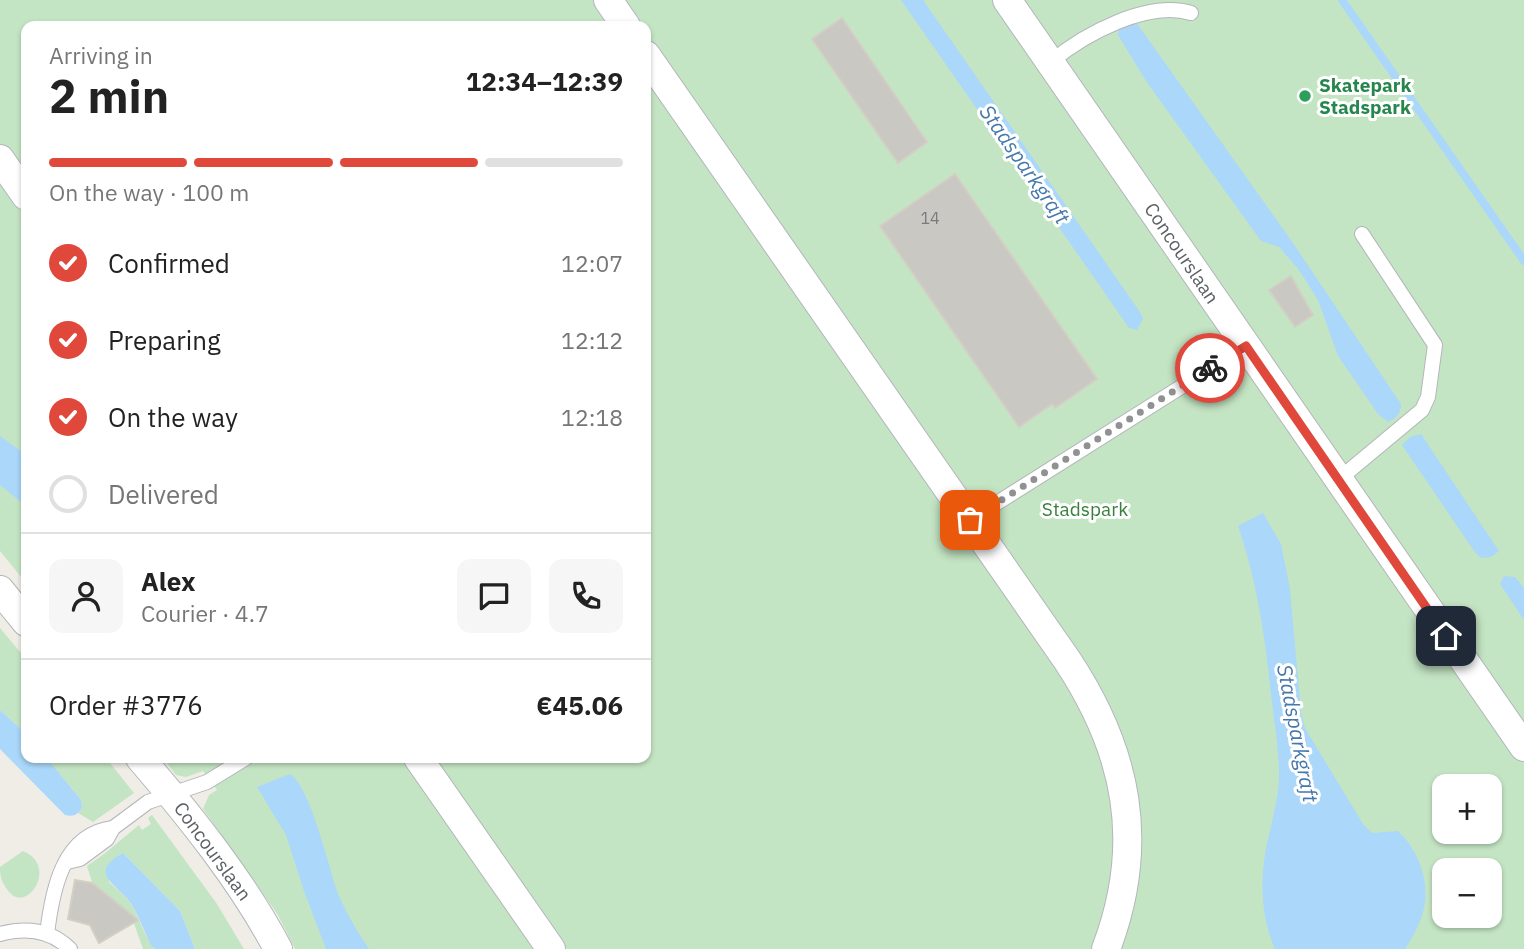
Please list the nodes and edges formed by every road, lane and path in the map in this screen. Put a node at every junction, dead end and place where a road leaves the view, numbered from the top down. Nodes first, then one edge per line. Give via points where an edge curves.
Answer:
1 (608, 0) edge
2 (1007, 0) edge
3 (1191, 13) dead end
4 (623, 21) edge
5 (651, 62) edge
6 (1051, 62) junction
7 (0, 159) edge
8 (21, 189) edge
9 (1362, 234) dead end
10 (1246, 346) junction
11 (1338, 480) junction
12 (970, 520) junction
13 (0, 590) edge
14 (21, 616) edge
15 (1524, 747) edge
16 (144, 763) edge
17 (238, 763) edge
18 (421, 763) edge
19 (172, 795) junction
20 (47, 933) junction
21 (0, 934) edge
22 (70, 949) edge
23 (278, 949) edge
24 (551, 949) edge
25 (1106, 949) edge

1 - 4 street
2 - 6 street, Concourslaan
3 - 6 lane via 1180,3 1137,3 1107,18
5 - 12 street
6 - 10 street, Concourslaan
7 - 8 street
9 - 11 lane via 1435,345 1422,410
10 - 11 street, Concourslaan
10 - 12 lane
11 - 15 street, Concourslaan
12 - 25 street via 1087,690 1115,754 1124,788 1127,858 1123,894
13 - 14 street
16 - 19 street, Concourslaan
17 - 19 lane via 207,782
18 - 24 street
19 - 20 lane via 148,802 87,854 67,862 52,892
19 - 23 street, Concourslaan via 262,919
20 - 21 lane via 31,929
20 - 22 lane

